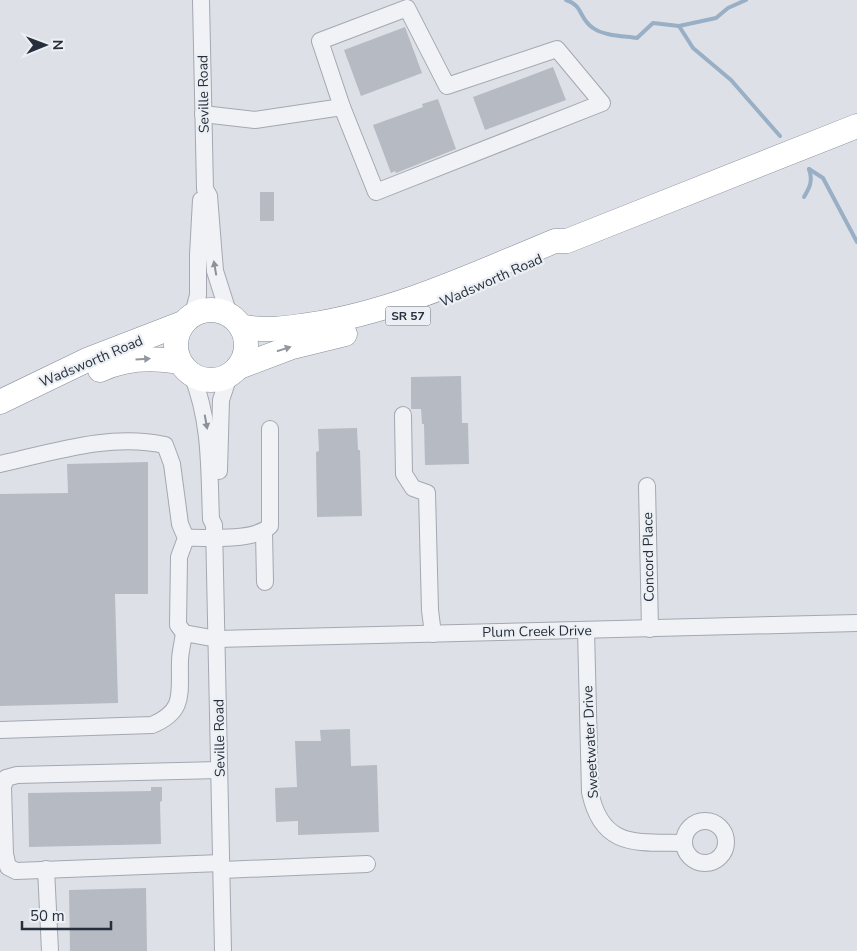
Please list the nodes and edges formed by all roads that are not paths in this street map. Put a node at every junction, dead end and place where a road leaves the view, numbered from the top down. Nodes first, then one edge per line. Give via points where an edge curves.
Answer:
1 (200, 0) edge
2 (342, 107) junction
3 (203, 114) junction
4 (857, 126) edge
5 (205, 189) junction
6 (566, 241) junction
7 (188, 318) junction
8 (235, 320) junction
9 (186, 369) junction
10 (234, 371) junction
11 (0, 402) edge
12 (0, 414) edge
13 (403, 415) dead end
14 (270, 429) dead end
15 (0, 464) edge
16 (647, 486) dead end
17 (214, 531) junction
18 (264, 532) junction
19 (186, 538) junction
20 (265, 582) dead end
21 (857, 623) edge
22 (650, 628) junction
23 (586, 630) junction
24 (184, 634) junction
25 (433, 634) junction
26 (217, 639) junction
27 (0, 730) edge
28 (219, 770) junction
29 (684, 843) dead end
30 (368, 864) dead end
31 (221, 866) junction
32 (46, 870) junction
33 (50, 951) edge
34 (223, 951) edge

1 - 3 street, Seville Road
2 - 2 street via 376,192 602,103 557,49 447,86 407,8 320,41
2 - 3 street via 255,120
3 - 5 street, Seville Road
4 - 6 highway, Wadsworth Road / SR 57
5 - 7 street, Seville Road via 201,196 198,295
8 -> 5 street, Seville Road via 215,271 209,196
6 - 8 highway, Wadsworth Road / SR 57 via 556,241 433,292 371,312 279,329 260,330
10 -> 6 highway, Wadsworth Road / SR 57 via 292,347 374,327 424,310 561,249
7 - 8 highway, Wadsworth Road / SR 57 via 208,309
7 - 9 highway via 178,330 175,346
7 - 11 highway, Wadsworth Road / SR 57 via 87,360
8 - 10 highway via 246,347
9 - 10 highway, Wadsworth Road / SR 57 via 214,380
12 -> 9 highway, Wadsworth Road / SR 57 via 119,363 148,358
9 -> 17 street, Seville Road via 203,403 207,425
10 - 17 street, Seville Road via 221,400 218,518
13 - 25 street via 404,474 413,488 427,493
14 - 18 street via 270,526
15 - 19 street via 105,441 148,441 164,445 172,464 180,524
16 - 22 street, Concord Place
17 - 18 street via 253,535
17 - 19 street
17 - 26 street, Seville Road
18 - 20 street
19 - 24 street via 179,557 178,626
21 - 22 street, Plum Creek Drive
22 - 23 street, Plum Creek Drive
23 - 25 street, Plum Creek Drive
23 - 29 street, Sweetwater Drive via 593,806 607,828 630,842
24 - 26 street, Plum Creek Drive
24 - 27 street via 177,706 167,719 152,726
25 - 26 street, Plum Creek Drive
26 - 28 street, Seville Road
28 - 31 street, Seville Road
28 - 32 street via 18,775 6,778 3,787 8,867 16,871
30 - 31 street
31 - 32 street
31 - 34 street, Seville Road
32 - 33 street

